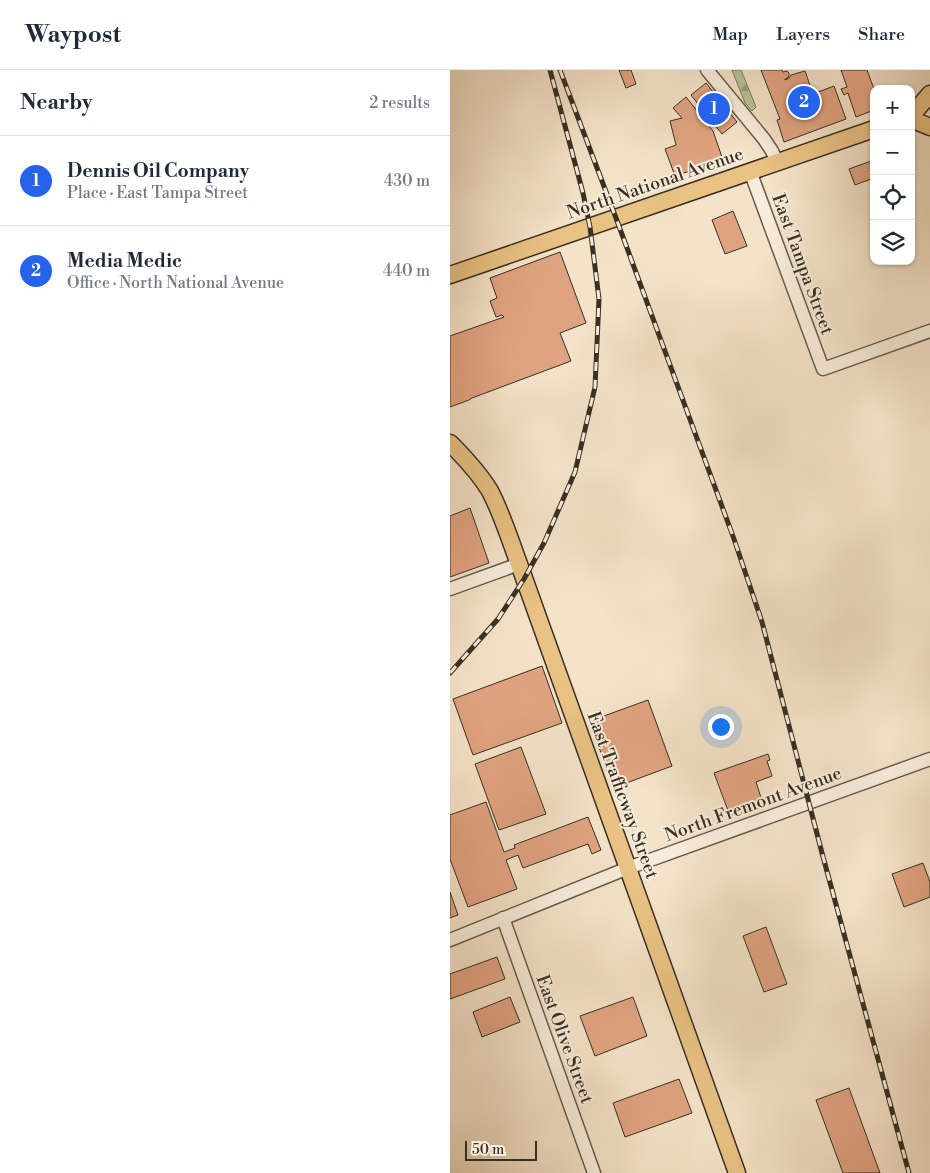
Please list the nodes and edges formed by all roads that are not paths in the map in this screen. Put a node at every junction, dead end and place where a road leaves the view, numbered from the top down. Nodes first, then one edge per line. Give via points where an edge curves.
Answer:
1 (707, 70) edge
2 (930, 94) edge
3 (930, 109) edge
4 (915, 113) edge
5 (915, 116) edge
6 (915, 119) edge
7 (930, 127) edge
8 (871, 130) edge
9 (777, 162) junction
10 (750, 171) junction
11 (450, 274) edge
12 (930, 332) edge
13 (450, 443) edge
14 (519, 564) junction
15 (450, 589) edge
16 (930, 759) edge
17 (628, 868) junction
18 (503, 918) junction
19 (450, 940) edge
20 (594, 1173) edge
21 (737, 1173) edge

1 - 9 street via 764,139
2 - 4 main road
3 - 5 main road
6 - 7 main road
8 - 9 main road, North National Avenue
9 - 10 main road, North National Avenue
10 - 11 main road, North National Avenue
10 - 12 street, East Tampa Street via 823,369
13 - 14 main road, East Trafficway Street via 490,491
14 - 15 street
14 - 17 main road, East Trafficway Street
16 - 17 street, North Fremont Avenue
17 - 18 street, North Fremont Avenue
17 - 21 main road, East Trafficway Street
18 - 19 street, North Fremont Avenue
18 - 20 street, East Olive Street

